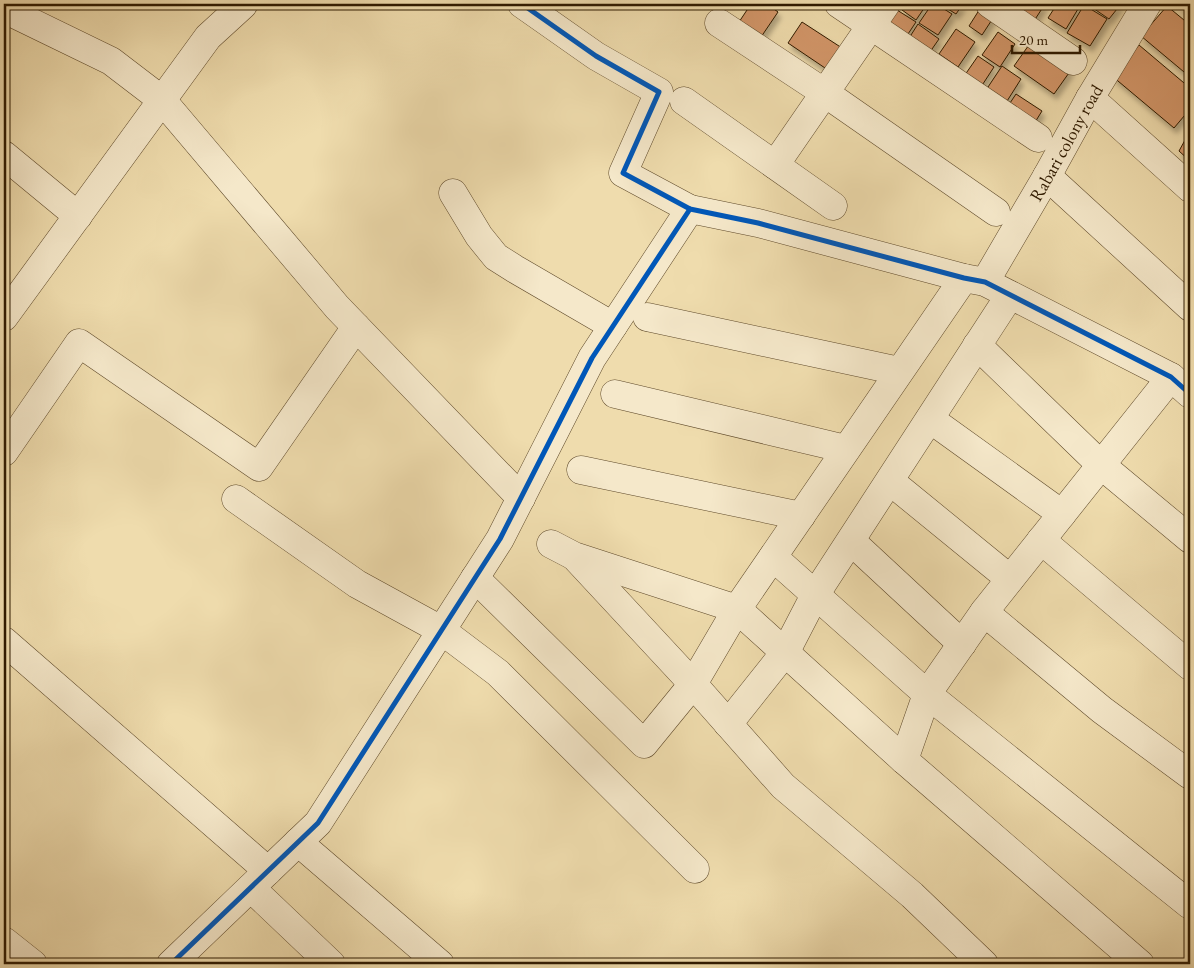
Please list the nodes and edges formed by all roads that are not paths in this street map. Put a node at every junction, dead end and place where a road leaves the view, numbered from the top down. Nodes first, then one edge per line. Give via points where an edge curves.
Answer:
1 (241, 4) edge
2 (522, 4) edge
3 (839, 4) edge
4 (886, 4) edge
5 (990, 4) edge
6 (1147, 4) edge
7 (4, 9) edge
8 (719, 23) dead end
9 (871, 26) junction
10 (1073, 61) dead end
11 (825, 93) junction
12 (1090, 98) junction
13 (162, 100) junction
14 (684, 101) dead end
15 (1038, 138) dead end
16 (4, 155) edge
17 (775, 165) junction
18 (1047, 176) junction
19 (1190, 188) edge
20 (453, 193) dead end
21 (833, 206) dead end
22 (690, 209) junction
23 (996, 212) dead end
24 (78, 216) junction
25 (662, 218) dead end
26 (974, 280) junction
27 (1010, 295) junction
28 (1190, 307) edge
29 (4, 317) edge
30 (647, 317) dead end
31 (605, 322) junction
32 (356, 327) junction
33 (977, 345) junction
34 (899, 371) junction
35 (1181, 385) edge
36 (616, 394) dead end
37 (930, 418) junction
38 (846, 448) junction
39 (4, 452) edge
40 (1101, 465) junction
41 (582, 470) dead end
42 (890, 481) junction
43 (521, 498) junction
44 (236, 499) dead end
45 (1062, 514) junction
46 (801, 516) junction
47 (1190, 539) edge
48 (1041, 540) junction
49 (851, 541) junction
50 (773, 557) junction
51 (475, 578) junction
52 (1010, 579) junction
53 (815, 595) junction
54 (737, 609) junction
55 (984, 612) junction
56 (442, 630) junction
57 (4, 641) edge
58 (962, 644) junction
59 (786, 651) junction
60 (1190, 666) edge
61 (693, 684) junction
62 (927, 694) junction
63 (728, 724) junction
64 (904, 760) junction
65 (1190, 774) edge
66 (298, 842) junction
67 (695, 869) dead end
68 (259, 879) junction
69 (1190, 905) edge
70 (4, 941) edge
71 (33, 964) edge
72 (171, 964) edge
73 (331, 964) edge
74 (440, 964) edge
75 (984, 964) edge
76 (1140, 964) edge

1 - 13 street via 208,37
2 - 22 street via 596,56 659,92 622,173
3 - 9 street
4 - 9 street
5 - 10 street
6 - 12 street, Rabari colony road
7 - 13 street via 110,62
8 - 11 street
9 - 11 street
9 - 15 street
11 - 17 street
11 - 23 street
12 - 18 street, Rabari colony road
12 - 19 street
13 - 24 street
13 - 32 street
14 - 17 street
16 - 24 street
17 - 21 street
18 - 26 street, Rabari colony road
18 - 28 street
20 - 31 street via 496,257
22 - 26 street via 758,223
22 - 31 street
24 - 29 street
25 - 31 street
26 - 27 street
26 - 34 street, Rabari colony road
27 - 33 street
27 - 35 street
30 - 34 street
31 - 43 street via 592,358
32 - 39 street via 260,467 79,343
32 - 43 street
33 - 37 street
33 - 40 street
34 - 38 street, Rabari colony road
35 - 40 street
36 - 38 street
37 - 42 street
37 - 45 street
38 - 46 street, Rabari colony road
40 - 45 street
40 - 47 street
41 - 46 street
42 - 49 street
42 - 52 street
43 - 51 street
44 - 56 street via 357,584
45 - 48 street
46 - 50 street, Rabari colony road
48 - 52 street
48 - 60 street
49 - 53 street
49 - 58 street
50 - 53 street
50 - 54 street, Rabari colony road
51 - 56 street
51 - 61 street, Rabari colony road via 644,744
52 - 55 street
53 - 59 street
53 - 62 street
54 - 59 street
54 - 61 street, Rabari colony road
54 - 61 street via 563,550
55 - 58 street
55 - 65 street via 1102,710
56 - 66 street via 318,823
56 - 67 street via 498,673
57 - 68 street
58 - 62 street
59 - 63 street
59 - 64 street
61 - 63 street
62 - 64 street
62 - 69 street
63 - 75 street via 783,786 912,895
64 - 76 street
66 - 68 street
66 - 74 street
68 - 72 street
68 - 73 street
70 - 71 street

